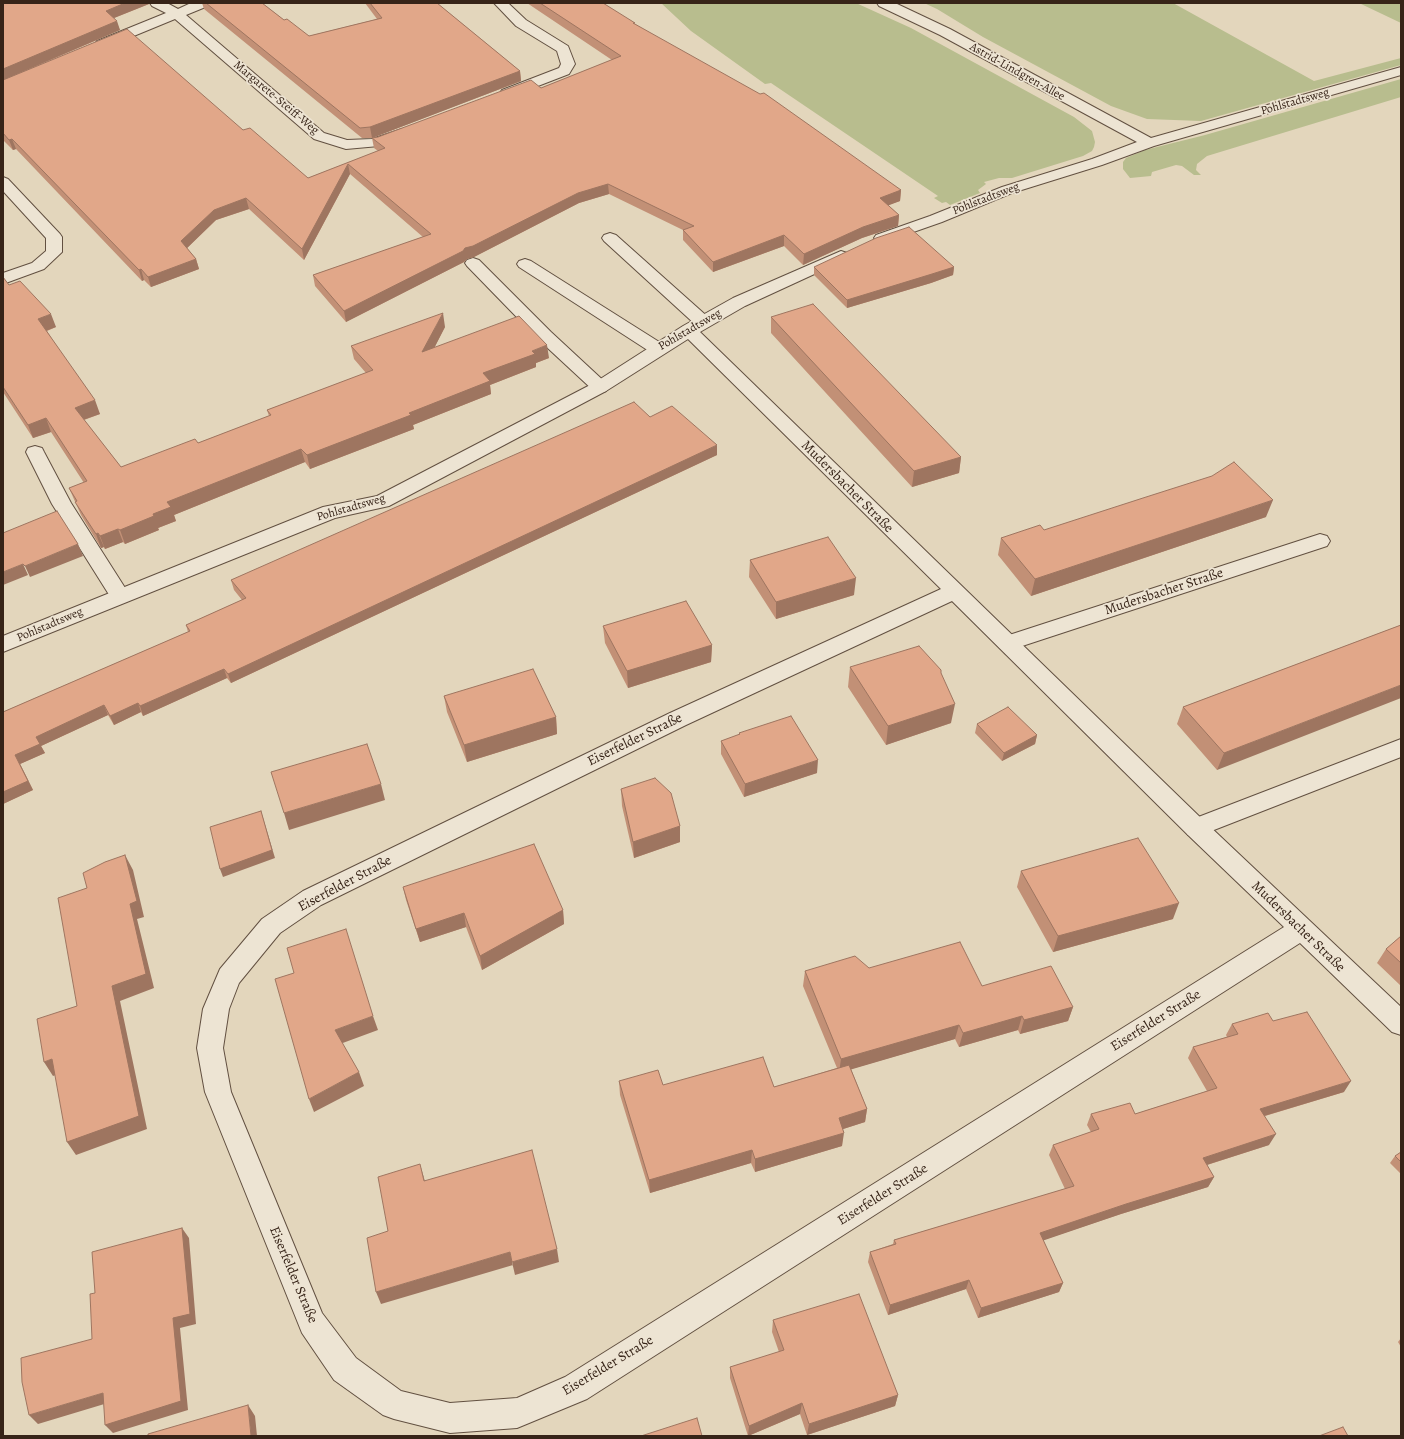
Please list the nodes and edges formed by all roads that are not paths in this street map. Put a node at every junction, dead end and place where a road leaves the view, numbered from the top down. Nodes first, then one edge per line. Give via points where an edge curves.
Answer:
1 (157, 3) edge
2 (203, 3) edge
3 (501, 3) edge
4 (884, 3) edge
5 (176, 13) junction
6 (90, 49) edge
7 (1401, 71) edge
8 (491, 99) edge
9 (418, 127) edge
10 (1148, 144) junction
11 (3, 182) edge
12 (610, 238) dead end
13 (473, 263) dead end
14 (525, 264) dead end
15 (3, 279) edge
16 (696, 326) junction
17 (658, 349) junction
18 (600, 387) junction
19 (35, 452) dead end
20 (1320, 541) dead end
21 (953, 592) junction
22 (120, 596) junction
23 (1007, 643) junction
24 (3, 644) edge
25 (1401, 748) edge
26 (1196, 828) junction
27 (1300, 930) junction
28 (1401, 1024) edge

1 - 5 street, Margarete-Steiff-Weg
2 - 5 street
3 - 8 street via 521,23 563,49 568,64 564,71
4 - 10 street, Astrid-Lindgren-Allee via 945,32
5 - 6 street
5 - 9 street, Margarete-Steiff-Weg via 319,136 346,145 374,143
7 - 10 street, Pohlstadtsweg
10 - 16 street, Pohlstadtsweg via 1007,190 862,246 739,302
11 - 15 street via 54,237 54,252 38,266
12 - 16 street, Mudersbacher Straße via 675,298
13 - 18 street
14 - 17 street
16 - 17 street, Pohlstadtsweg
16 - 21 street, Mudersbacher Straße
17 - 18 street, Pohlstadtsweg
18 - 22 street, Pohlstadtsweg via 382,500 330,512
19 - 22 street via 62,504
20 - 23 street, Mudersbacher Straße
21 - 23 street, Mudersbacher Straße
21 - 27 street, Eiserfelder Straße via 678,719 312,898 271,926 229,978 216,1009 210,1048 218,1092 312,1323 345,1370 394,1404 450,1418 517,1413 576,1388
22 - 24 street, Pohlstadtsweg
23 - 26 street, Mudersbacher Straße
25 - 26 street
26 - 27 street, Mudersbacher Straße
27 - 28 street, Mudersbacher Straße

